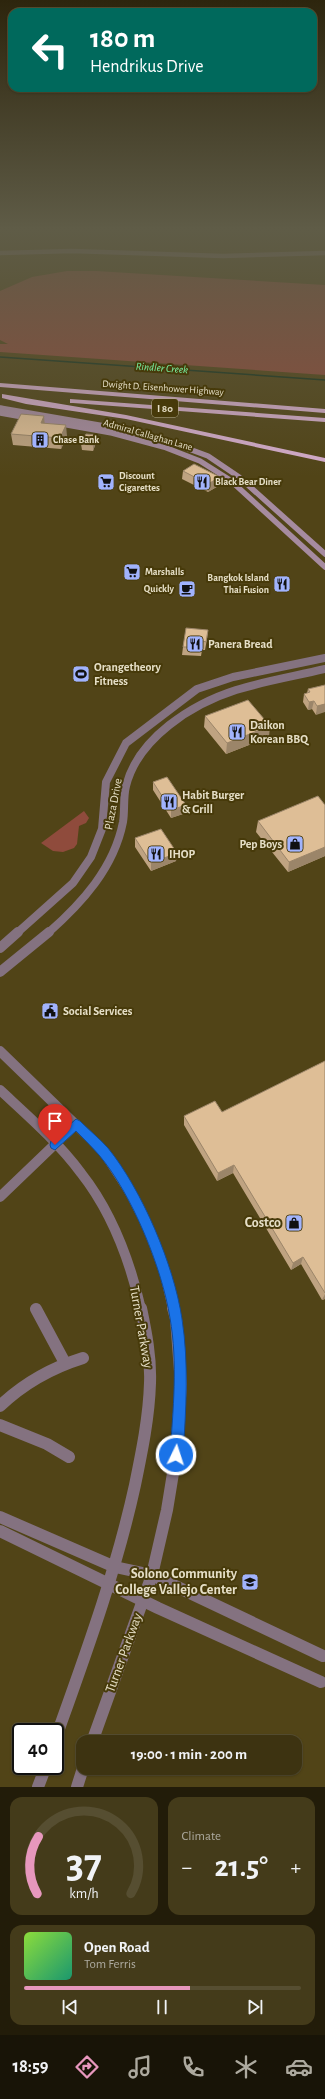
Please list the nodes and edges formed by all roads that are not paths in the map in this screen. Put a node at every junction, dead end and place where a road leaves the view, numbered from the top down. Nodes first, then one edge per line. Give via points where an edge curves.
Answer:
1 (0, 385) edge
2 (2, 396) edge
3 (264, 406) junction
4 (325, 406) edge
5 (0, 408) edge
6 (325, 411) edge
7 (0, 413) edge
8 (325, 420) edge
9 (207, 435) junction
10 (325, 460) edge
11 (325, 467) edge
12 (325, 554) edge
13 (325, 567) edge
14 (325, 658) edge
15 (325, 669) edge
16 (0, 948) edge
17 (0, 972) edge
18 (0, 1050) edge
19 (0, 1090) edge
20 (76, 1124) junction
21 (55, 1145) junction
22 (0, 1197) edge
23 (36, 1308) dead end
24 (83, 1358) dead end
25 (66, 1363) junction
26 (0, 1406) edge
27 (0, 1425) edge
28 (69, 1458) dead end
29 (0, 1517) edge
30 (0, 1531) edge
31 (29, 1531) junction
32 (24, 1542) junction
33 (56, 1543) junction
34 (51, 1555) junction
35 (115, 1567) junction
36 (152, 1575) junction
37 (110, 1584) junction
38 (143, 1601) junction
39 (323, 1656) dead end
40 (321, 1682) dead end
41 (61, 1723) edge
42 (95, 1735) edge
43 (43, 1775) edge
44 (81, 1775) edge
45 (38, 1787) edge
46 (77, 1787) edge

1 - 3 highway, Dwight D. Eisenhower Highway / I 80
2 - 8 highway, Dwight D. Eisenhower Highway / I 80
2 - 9 highway via 26,402 111,414
3 - 4 highway
3 - 6 highway, Dwight D. Eisenhower Highway / I 80
5 - 12 main road, Admiral Callaghan Lane via 116,428 216,460 239,476
7 - 13 main road, Admiral Callaghan Lane via 118,434 164,447 200,461 230,480
9 - 10 highway
9 - 11 highway
14 - 16 street, Plaza Drive via 234,677 198,689 126,743 106,782 102,829 91,857 62,895
15 - 17 street, Plaza Drive via 236,690 221,696 176,721 151,742 138,757 126,785 123,821 114,854 103,872 74,910
18 - 20 street, Turner Parkway
19 - 21 street, Turner Parkway
20 - 21 street
20 - 36 street, Turner Parkway via 104,1152 145,1221 164,1270 176,1319 181,1384 176,1455
21 - 22 street
21 - 35 street, Turner Parkway via 90,1186 106,1214 127,1260 139,1300 147,1345 150,1381 143,1442 127,1524
23 - 25 street
24 - 25 street
25 - 26 street via 34,1379
27 - 28 street via 47,1444
29 - 31 street
30 - 32 street
31 - 32 street
31 - 33 street
32 - 34 street
33 - 34 street
33 - 35 street
34 - 37 street
35 - 36 street
35 - 37 street, Turner Parkway
36 - 38 street, Turner Parkway
36 - 39 street
37 - 38 street
37 - 41 street, Turner Parkway
38 - 40 street
38 - 42 street, Turner Parkway
43 - 45 street
44 - 46 street

